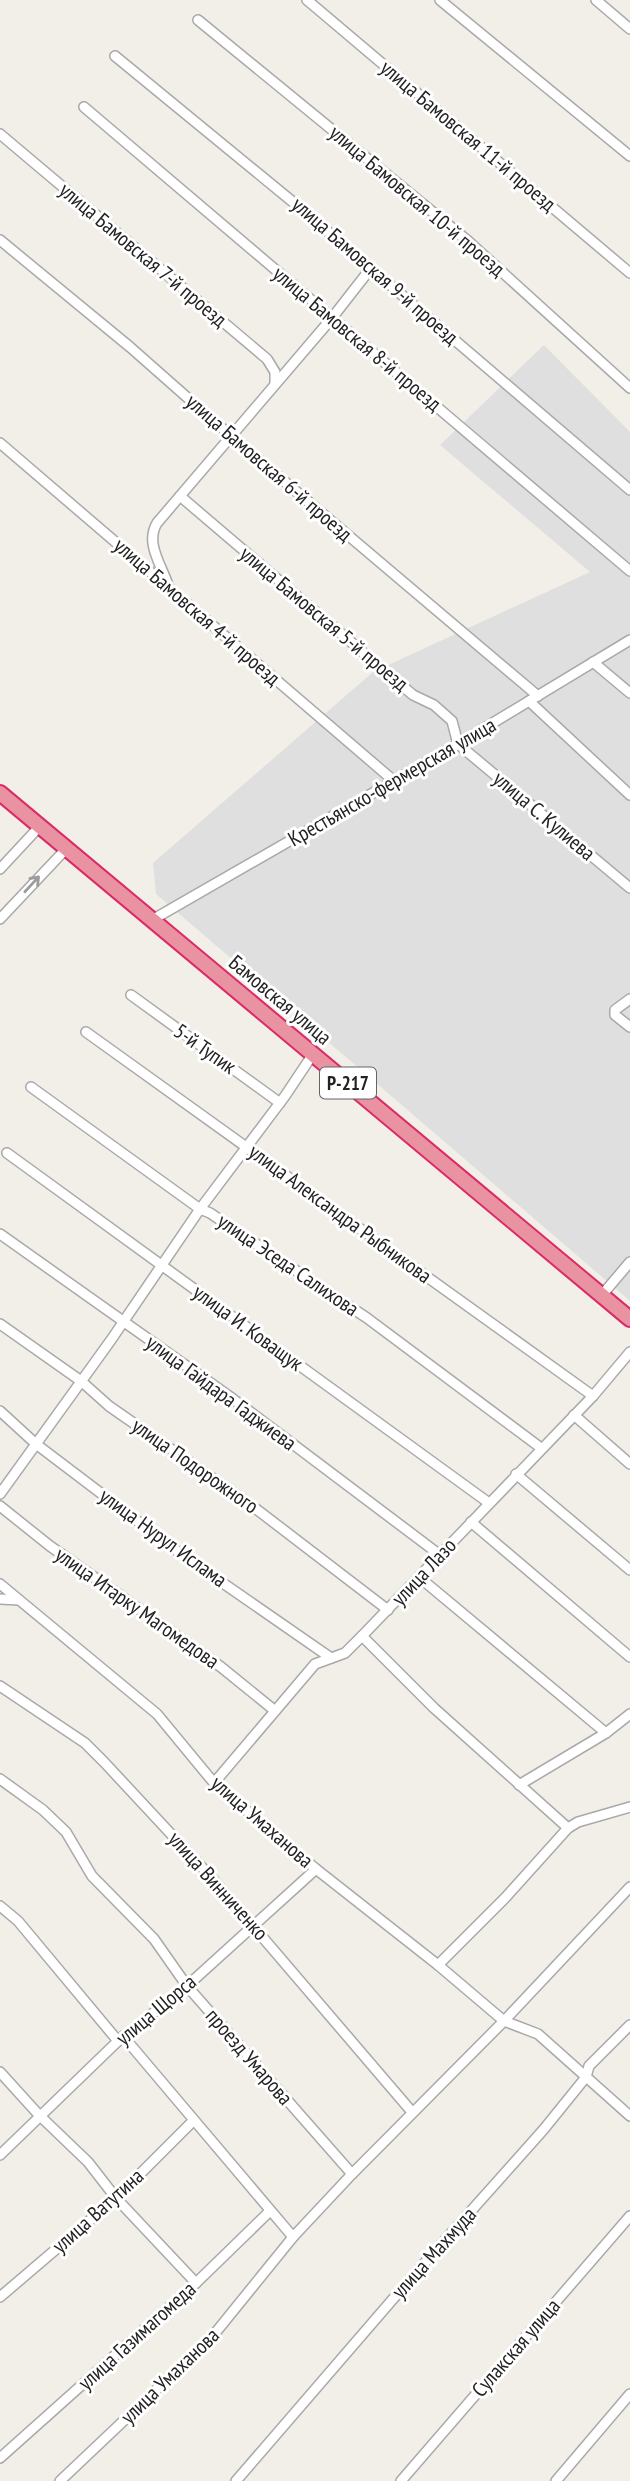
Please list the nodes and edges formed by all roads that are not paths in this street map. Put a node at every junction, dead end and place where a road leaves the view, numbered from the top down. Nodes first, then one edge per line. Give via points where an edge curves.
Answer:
1 (307, 0) edge
2 (440, 0) edge
3 (596, 0) edge
4 (198, 20) dead end
5 (630, 29) edge
6 (116, 56) dead end
7 (84, 107) dead end
8 (0, 134) edge
9 (630, 156) edge
10 (0, 240) edge
11 (371, 268) junction
12 (630, 273) edge
13 (332, 318) junction
14 (275, 383) junction
15 (630, 388) edge
16 (232, 437) junction
17 (0, 443) edge
18 (630, 491) edge
19 (180, 496) junction
20 (630, 572) edge
21 (169, 586) junction
22 (630, 640) edge
23 (593, 662) junction
24 (630, 693) edge
25 (533, 699) junction
26 (458, 744) junction
27 (394, 781) junction
28 (0, 793) edge
29 (630, 795) edge
30 (39, 827) junction
31 (65, 850) junction
32 (0, 869) edge
33 (630, 888) edge
34 (0, 919) edge
35 (152, 920) junction
36 (131, 995) dead end
37 (630, 999) edge
38 (630, 1027) edge
39 (86, 1032) dead end
40 (313, 1054) junction
41 (31, 1087) dead end
42 (280, 1103) junction
43 (247, 1147) junction
44 (7, 1153) dead end
45 (200, 1209) junction
46 (0, 1234) edge
47 (630, 1262) edge
48 (162, 1266) junction
49 (602, 1295) junction
50 (630, 1319) edge
51 (123, 1323) junction
52 (0, 1324) edge
53 (630, 1352) edge
54 (81, 1381) junction
55 (593, 1396) junction
56 (0, 1411) edge
57 (574, 1415) junction
58 (36, 1444) junction
59 (541, 1448) junction
60 (630, 1464) edge
61 (516, 1474) junction
62 (0, 1494) edge
63 (489, 1503) junction
64 (0, 1506) edge
65 (471, 1522) junction
66 (440, 1555) junction
67 (630, 1570) edge
68 (419, 1577) junction
69 (0, 1584) edge
70 (0, 1600) edge
71 (19, 1600) junction
72 (387, 1610) junction
73 (362, 1636) junction
74 (630, 1657) edge
75 (331, 1658) junction
76 (0, 1686) edge
77 (274, 1710) junction
78 (630, 1714) edge
79 (606, 1733) junction
80 (0, 1779) edge
81 (214, 1783) junction
82 (519, 1784) junction
83 (630, 1807) edge
84 (568, 1828) junction
85 (316, 1869) junction
86 (630, 1886) edge
87 (0, 1906) edge
88 (253, 1926) junction
89 (438, 1965) junction
90 (187, 1986) junction
91 (504, 2021) junction
92 (630, 2025) edge
93 (120, 2038) junction
94 (0, 2072) edge
95 (586, 2077) junction
96 (412, 2112) junction
97 (39, 2115) junction
98 (630, 2116) edge
99 (193, 2121) junction
100 (0, 2155) edge
101 (352, 2174) junction
102 (116, 2198) junction
103 (270, 2211) junction
104 (630, 2216) edge
105 (293, 2237) junction
106 (196, 2283) junction
107 (0, 2297) edge
108 (630, 2394) edge
109 (0, 2458) edge
110 (60, 2481) edge
111 (236, 2481) edge
112 (401, 2481) edge
113 (556, 2481) edge

1 - 12 street, улица Бамовская 11-й проезд
2 - 9 street
3 - 5 street
4 - 15 street, улица Бамовская 10-й проезд via 468,241
6 - 11 street, улица Бамовская 9-й проезд
7 - 13 street, улица Бамовская 8-й проезд
8 - 14 street, улица Бамовская 7-й проезд via 267,359
10 - 16 street, улица Бамовская 6-й проезд
11 - 13 street
11 - 18 street, улица Бамовская 9-й проезд
13 - 14 street
13 - 20 street, улица Бамовская 8-й проезд
14 - 16 street
16 - 19 street
16 - 25 street, улица Бамовская 6-й проезд
17 - 21 street, улица Бамовская 4-й проезд
19 - 21 street via 152,532 151,540
19 - 26 street, улица Бамовская 5-й проезд via 413,695 452,721
21 - 27 street, улица Бамовская 4-й проезд
22 - 23 street, Крестьянско-фермерская улица
23 - 24 street
23 - 25 street, Крестьянско-фермерская улица
25 - 26 street, Крестьянско-фермерская улица
25 - 29 street, улица Бамовская 6-й проезд
26 - 27 street, Крестьянско-фермерская улица
26 - 33 street, улица С. Кулиева
27 - 35 street, Крестьянско-фермерская улица
28 - 30 highway, Бамовская улица / Р-217
30 - 31 highway, Бамовская улица / Р-217
30 - 32 street
34 -> 31 street
31 - 35 highway, Бамовская улица / Р-217
35 - 40 highway, Бамовская улица / Р-217
36 - 42 street, 5-й Тупик
37 - 38 street via 615,1010
39 - 43 street, улица Александра Рыбникова
40 - 42 street
40 - 49 highway, Бамовская улица / Р-217
41 - 45 street, улица Эседа Салихова
42 - 43 street
43 - 45 street
43 - 55 street, улица Александра Рыбникова
44 - 48 street, улица И. Коващук
45 - 48 street
45 - 59 street, улица Эседа Салихова via 367,1318
46 - 51 street, улица Гайдара Гаджиева
47 - 49 street
48 - 51 street
48 - 63 street, улица И. Коващук
49 - 50 highway, Бамовская улица / Р-217
51 - 54 street
51 - 66 street, улица Гайдара Гаджиева via 233,1399
52 - 54 street, улица Подорожного
53 - 55 street, улица Лазо
54 - 58 street
54 - 72 street, улица Подорожного
55 - 57 street, улица Лазо
56 - 58 street, улица Нурул Ислама
57 - 59 street, улица Лазо
57 - 60 street
58 - 62 street
58 - 75 street, улица Нурул Ислама via 181,1554
59 - 61 street, улица Лазо
61 - 63 street, улица Лазо
61 - 67 street
63 - 65 street, улица Лазо
64 - 77 street, улица Итарку Магомедова
65 - 66 street, улица Лазо
65 - 74 street
66 - 68 street, улица Лазо
68 - 72 street, улица Лазо
68 - 79 street
69 - 71 street, улица Умаханова
70 - 71 street
71 - 81 street, улица Умаханова via 157,1714
72 - 73 street, улица Лазо
73 - 75 street, улица Лазо via 345,1653
73 - 82 street
75 - 77 street, улица Лазо via 315,1664
76 - 88 street, улица Винниченко via 85,1743
77 - 81 street, улица Лазо
78 - 79 street
79 - 82 street
80 - 90 street, проезд Умарова via 66,1832 92,1876 154,1939
81 - 85 street, улица Умаханова
82 - 84 street
83 - 84 street
84 - 89 street
85 - 88 street, улица Щорса
85 - 89 street, улица Умаханова
86 - 91 street, улица Умаханова
87 - 93 street
88 - 90 street, улица Щорса
88 - 96 street, улица Винниченко
89 - 91 street, улица Умаханова
90 - 93 street, улица Щорса
90 - 101 street, проезд Умарова
91 - 95 street, улица Умаханова via 538,2034
91 - 96 street, улица Умаханова
92 - 95 street, улица Махмуда via 589,2066
93 - 97 street, улица Щорса
93 - 99 street
94 - 97 street
95 - 98 street, улица Умаханова
95 - 111 street, улица Махмуда
96 - 101 street, улица Умаханова
97 - 100 street, улица Щорса
97 - 102 street via 88,2162
99 - 102 street, улица Ватутина
99 - 103 street
101 - 105 street, улица Умаханова
102 - 106 street
102 - 107 street, улица Ватутина
103 - 105 street
103 - 106 street, улица Газимагомеда
104 - 112 street, Сулакская улица
105 - 110 street, улица Умаханова via 212,2337
106 - 109 street, улица Газимагомеда
108 - 113 street

